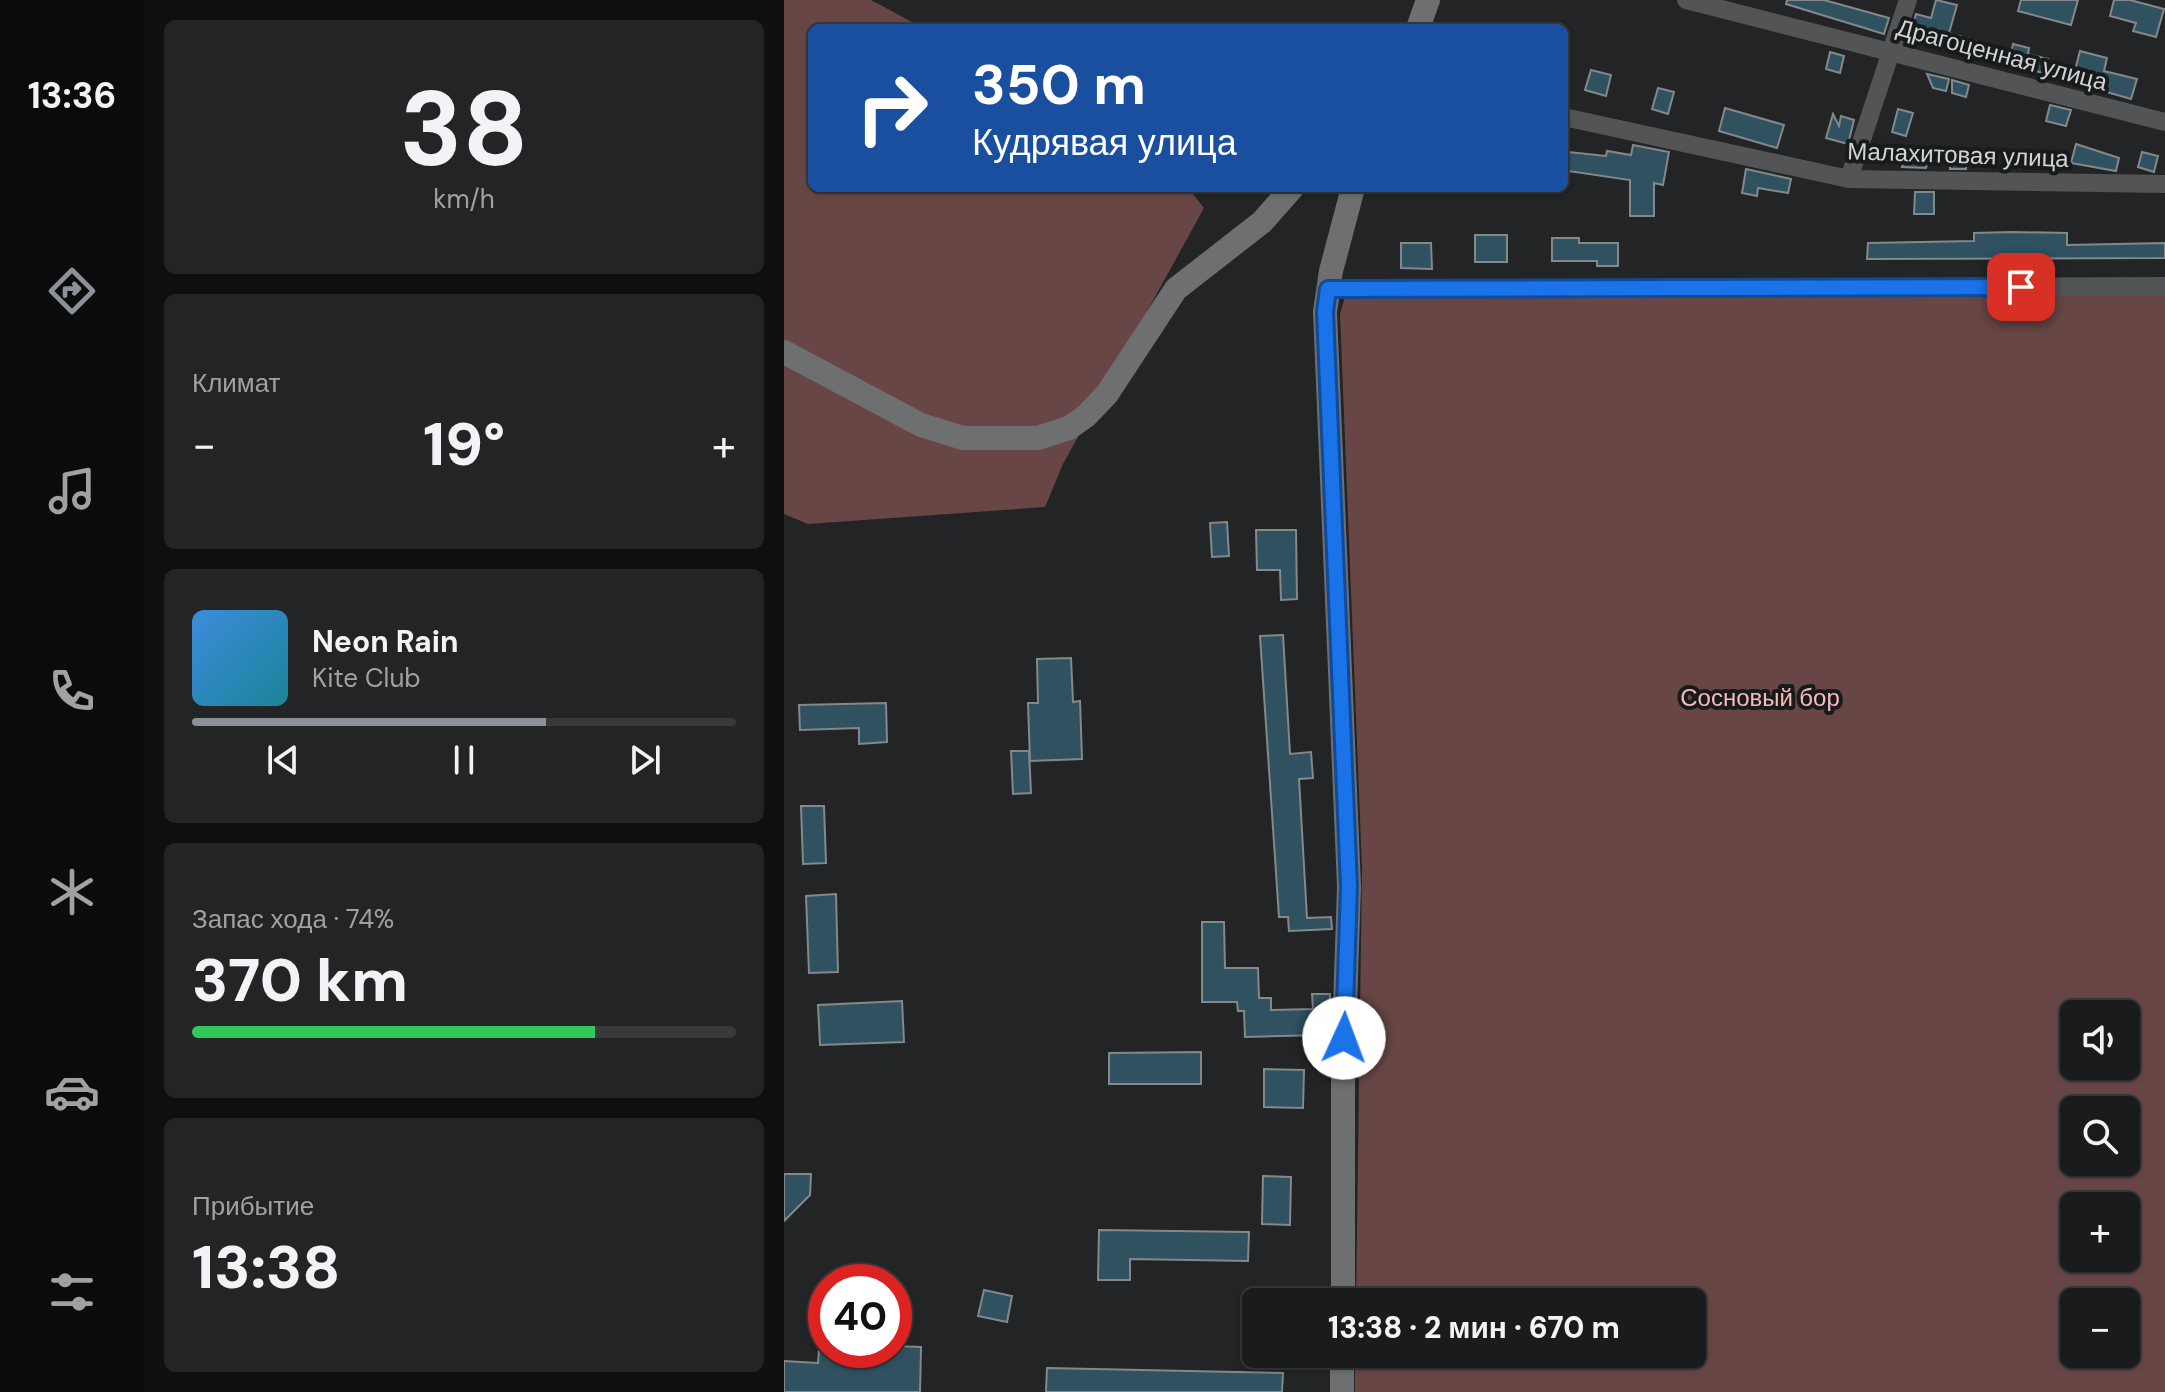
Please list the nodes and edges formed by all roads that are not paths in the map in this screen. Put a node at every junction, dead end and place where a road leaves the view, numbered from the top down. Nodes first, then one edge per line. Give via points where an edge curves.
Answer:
1 (1428, 0) edge
2 (1686, 0) edge
3 (1908, 0) edge
4 (1419, 24) edge
5 (1890, 50) junction
6 (1568, 118) edge
7 (2165, 122) edge
8 (1849, 179) junction
9 (2165, 184) edge
10 (1288, 192) edge
11 (1349, 192) edge
12 (2165, 286) edge
13 (1328, 289) junction
14 (784, 352) edge
15 (1343, 1288) edge
16 (1342, 1368) edge
17 (1342, 1392) edge

1 - 4 street
2 - 5 street, Драгоценная улица
3 - 5 street
5 - 7 street, Драгоценная улица
5 - 8 street
6 - 8 street, Малахитовая улица
8 - 9 street, Малахитовая улица
10 - 14 street via 1262,222 1176,289 1107,394 1086,416 1038,438 963,438 921,425
11 - 13 street
12 - 13 street
13 - 15 street via 1349,887
16 - 17 street

